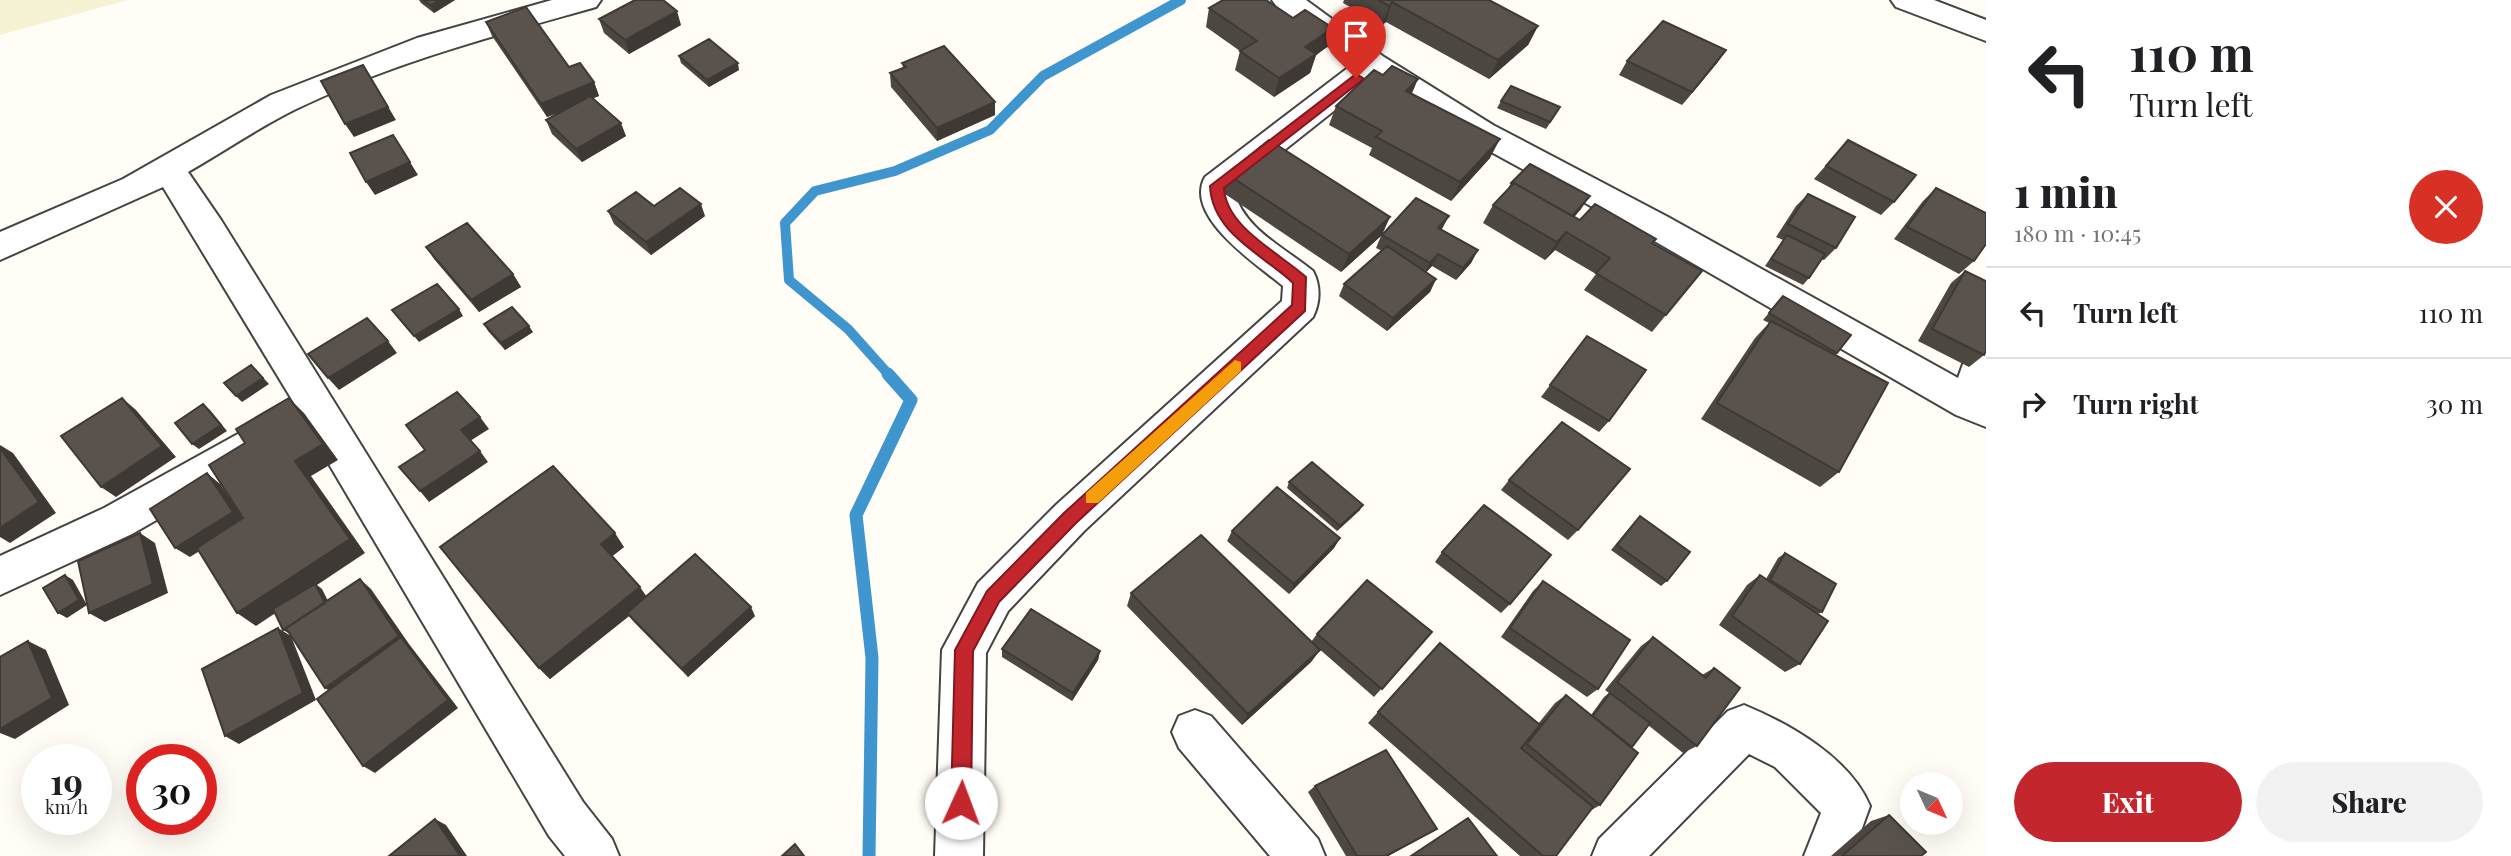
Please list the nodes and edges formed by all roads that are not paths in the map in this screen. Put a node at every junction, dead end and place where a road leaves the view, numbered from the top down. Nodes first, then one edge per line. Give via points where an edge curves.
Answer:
1 (586, 0) edge
2 (1287, 0) edge
3 (1906, 0) edge
4 (1986, 31) edge
5 (1373, 64) junction
6 (168, 168) junction
7 (0, 247) edge
8 (1986, 346) edge
9 (1978, 408) edge
10 (317, 409) junction
11 (0, 576) edge
12 (1195, 732) dead end
13 (595, 856) edge
14 (959, 856) edge
15 (1301, 856) edge
16 (1616, 856) edge
17 (1828, 856) edge

1 - 6 street via 428,45 355,72 282,103
2 - 5 street
3 - 4 street
5 - 9 street via 1482,133
5 - 14 street via 1217,186 1218,205 1242,236 1301,281 1300,307 1060,528 993,597 964,650
6 - 7 street via 135,188
6 - 10 street
8 - 9 street
10 - 11 street via 118,521
10 - 13 street via 566,819
12 - 15 street
16 - 17 street via 1744,727 1791,751 1847,806

